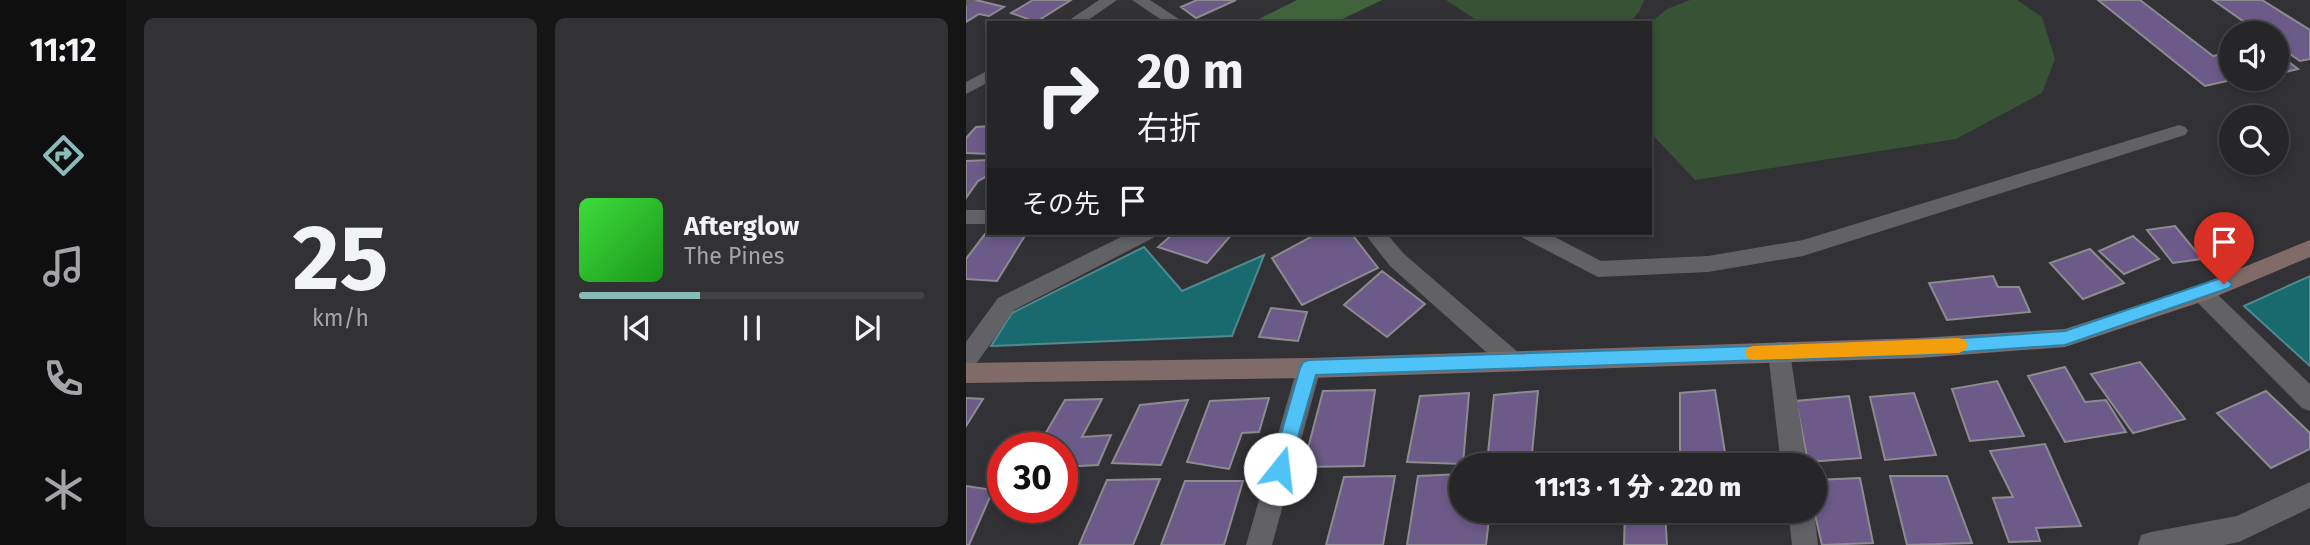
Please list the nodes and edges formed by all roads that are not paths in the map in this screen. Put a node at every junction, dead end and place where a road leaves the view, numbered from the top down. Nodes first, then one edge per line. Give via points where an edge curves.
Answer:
1 (1109, 0) edge
2 (1140, 0) edge
3 (1076, 21) edge
4 (1174, 21) edge
5 (987, 78) edge
6 (966, 89) edge
7 (2179, 131) dead end
8 (966, 217) edge
9 (987, 217) edge
10 (1142, 235) edge
11 (1376, 235) edge
12 (1534, 235) edge
13 (2310, 248) edge
14 (2202, 293) junction
15 (1779, 352) junction
16 (966, 360) edge
17 (1512, 361) junction
18 (1309, 368) junction
19 (966, 373) edge
20 (2310, 400) edge
21 (1792, 453) edge
22 (2310, 495) edge
23 (1802, 523) edge
24 (1259, 545) edge
25 (1805, 545) edge
26 (2151, 545) edge

1 - 3 street
2 - 4 street
5 - 6 street
7 - 12 street via 1803,247 1708,264 1598,270
8 - 9 street
10 - 16 street via 1006,304
11 - 17 street via 1397,260
13 - 14 street
14 - 15 street via 2065,338
14 - 20 street
15 - 17 street
15 - 21 street
17 - 18 street
18 - 19 street
18 - 24 street
22 - 26 street via 2239,529
23 - 25 street

